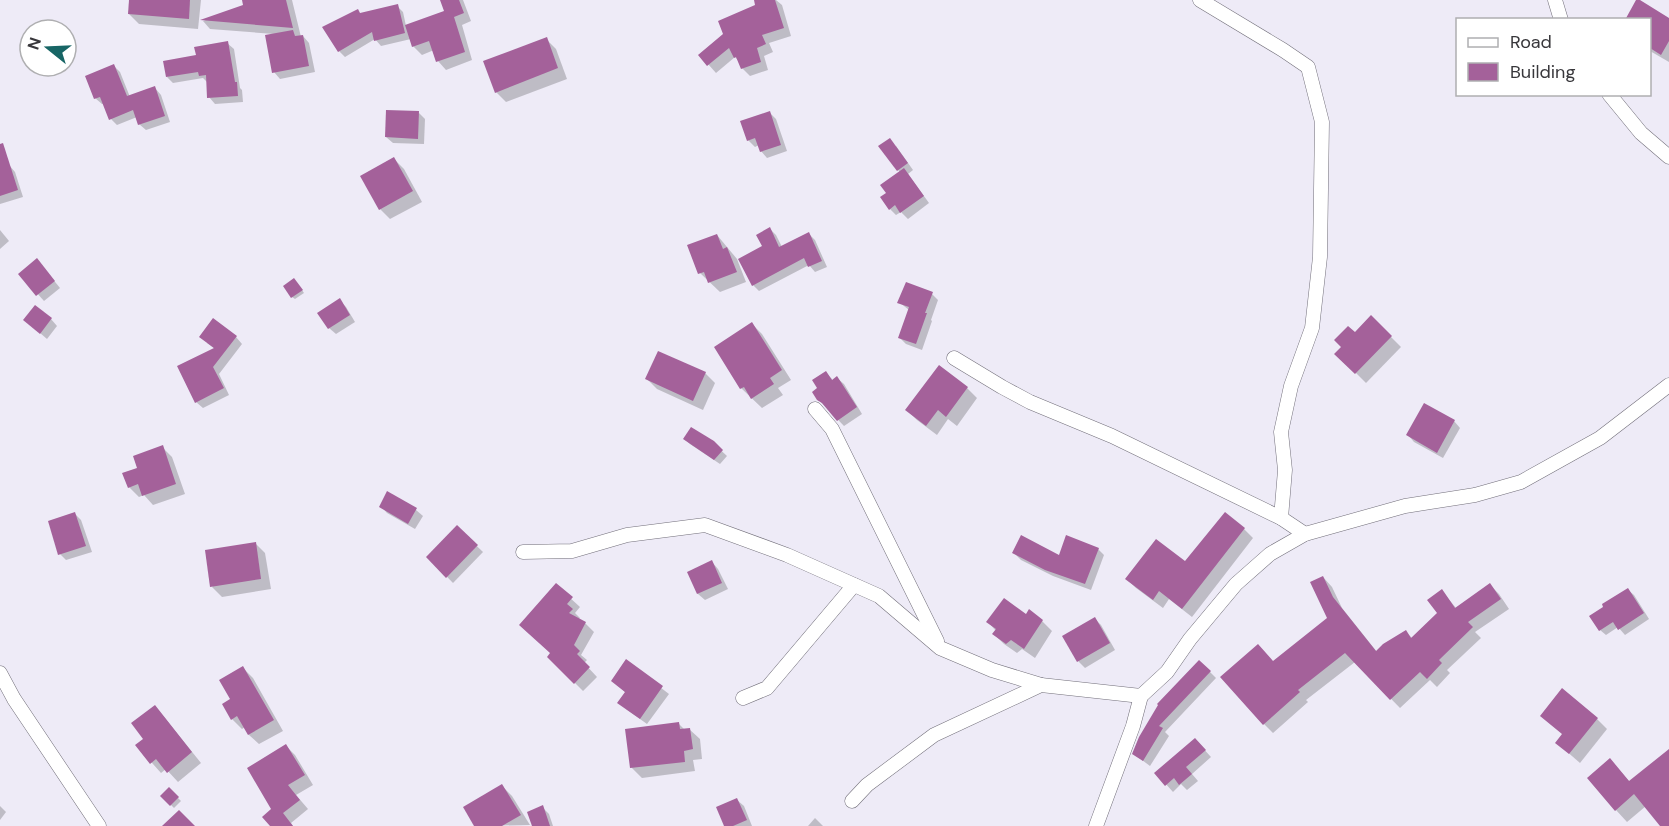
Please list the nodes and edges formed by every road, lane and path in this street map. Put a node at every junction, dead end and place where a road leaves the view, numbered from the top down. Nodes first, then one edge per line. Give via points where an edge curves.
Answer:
1 (1200, 0) edge
2 (1555, 0) edge
3 (1560, 18) edge
4 (1611, 96) edge
5 (1669, 157) edge
6 (954, 358) dead end
7 (1669, 385) edge
8 (816, 409) dead end
9 (1281, 518) junction
10 (1305, 534) junction
11 (523, 552) dead end
12 (854, 585) junction
13 (940, 648) junction
14 (0, 673) edge
15 (1041, 685) junction
16 (1141, 696) junction
17 (743, 698) dead end
18 (852, 801) dead end
19 (99, 826) edge
20 (1096, 826) edge

1 - 9 street via 1308,67 1322,122 1320,257 1312,328 1291,386 1281,432 1285,470
2 - 3 street
4 - 5 street via 1641,134
6 - 9 street via 1030,402 1113,436
7 - 10 street via 1600,438 1521,482 1475,495 1405,506
8 - 13 street via 832,429
9 - 10 street
10 - 16 street via 1270,554 1236,584 1167,672
11 - 12 street via 572,551 627,535 705,525
12 - 13 street via 879,596
12 - 17 street via 767,688
13 - 15 street
14 - 19 street
15 - 16 street
15 - 18 street via 934,735 867,785
16 - 20 street

